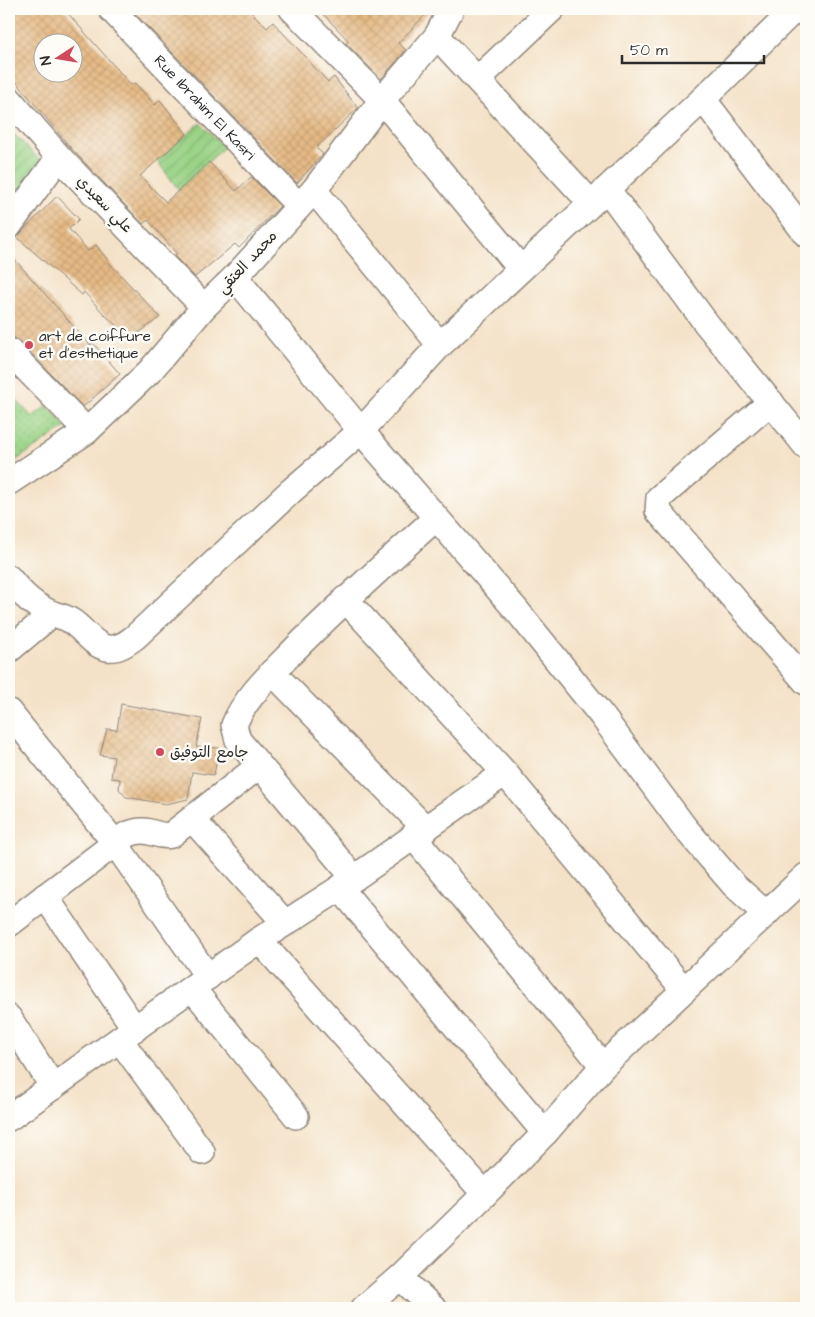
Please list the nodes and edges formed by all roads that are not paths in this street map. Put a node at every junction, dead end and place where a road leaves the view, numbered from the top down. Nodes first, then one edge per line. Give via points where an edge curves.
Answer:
1 (111, 9) edge
2 (292, 9) edge
3 (451, 9) edge
4 (552, 9) edge
5 (796, 9) edge
6 (800, 9) edge
7 (806, 17) edge
8 (437, 36) junction
9 (478, 79) junction
10 (9, 99) edge
11 (703, 99) junction
12 (382, 100) junction
13 (59, 158) junction
14 (599, 196) junction
15 (306, 198) junction
16 (9, 226) edge
17 (806, 234) edge
18 (520, 268) junction
19 (235, 276) junction
20 (204, 307) junction
21 (440, 345) junction
22 (9, 351) edge
23 (771, 402) junction
24 (87, 431) junction
25 (361, 431) junction
26 (806, 446) edge
27 (9, 482) edge
28 (436, 518) junction
29 (9, 578) edge
30 (345, 599) junction
31 (52, 614) junction
32 (9, 650) edge
33 (272, 672) junction
34 (806, 682) edge
35 (9, 712) edge
36 (259, 766) junction
37 (505, 773) junction
38 (192, 819) junction
39 (419, 833) junction
40 (115, 843) junction
41 (806, 876) edge
42 (347, 883) junction
43 (45, 896) junction
44 (766, 914) junction
45 (285, 923) junction
46 (9, 924) edge
47 (259, 940) junction
48 (200, 983) junction
49 (684, 990) junction
50 (9, 1018) edge
51 (127, 1035) junction
52 (603, 1066) junction
53 (53, 1087) junction
54 (296, 1116) dead end
55 (9, 1118) edge
56 (545, 1133) junction
57 (202, 1152) dead end
58 (485, 1194) junction
59 (400, 1277) junction
60 (364, 1308) edge
61 (433, 1308) edge

1 - 15 street, Rue Ibrahim El Kasri
2 - 12 street
3 - 8 street, محمد العتقي
4 - 9 street
5 - 11 street
6 - 7 street
8 - 9 street
8 - 12 street, محمد العتقي
9 - 14 street
10 - 13 street, علي سعيدي
11 - 14 street
11 - 17 street
12 - 15 street, محمد العتقي
12 - 18 street
13 - 16 street
13 - 20 street, علي سعيدي
14 - 18 street
14 - 23 street
15 - 19 street, محمد العتقي
15 - 21 street, Rue Ibrahim El Kasri
18 - 21 street
19 - 20 street, محمد العتقي
19 - 25 street
20 - 24 street, محمد العتقي via 150,371
21 - 25 street
22 - 24 street
23 - 26 street
23 - 34 street via 659,498 658,511
24 - 27 street, محمد العتقي
25 - 28 street
25 - 31 street via 122,646 110,648 99,645 68,619
28 - 30 street
28 - 44 street via 590,701 685,828 734,885
29 - 31 street via 21,594
30 - 33 street
30 - 37 street
31 - 32 street
33 - 36 street via 234,725 238,740
33 - 39 street
35 - 40 street
36 - 38 street
36 - 42 street
37 - 39 street
37 - 49 street
38 - 40 street via 171,835 139,830
38 - 45 street
39 - 42 street
39 - 52 street
40 - 43 street
40 - 48 street
41 - 44 street
42 - 45 street
42 - 56 street
43 - 46 street
43 - 51 street
44 - 49 street
45 - 47 street
47 - 48 street
47 - 58 street
48 - 51 street
48 - 54 street
49 - 52 street
50 - 53 street
51 - 53 street
51 - 57 street
52 - 56 street
53 - 55 street
56 - 58 street
58 - 59 street
59 - 60 street
59 - 61 street

